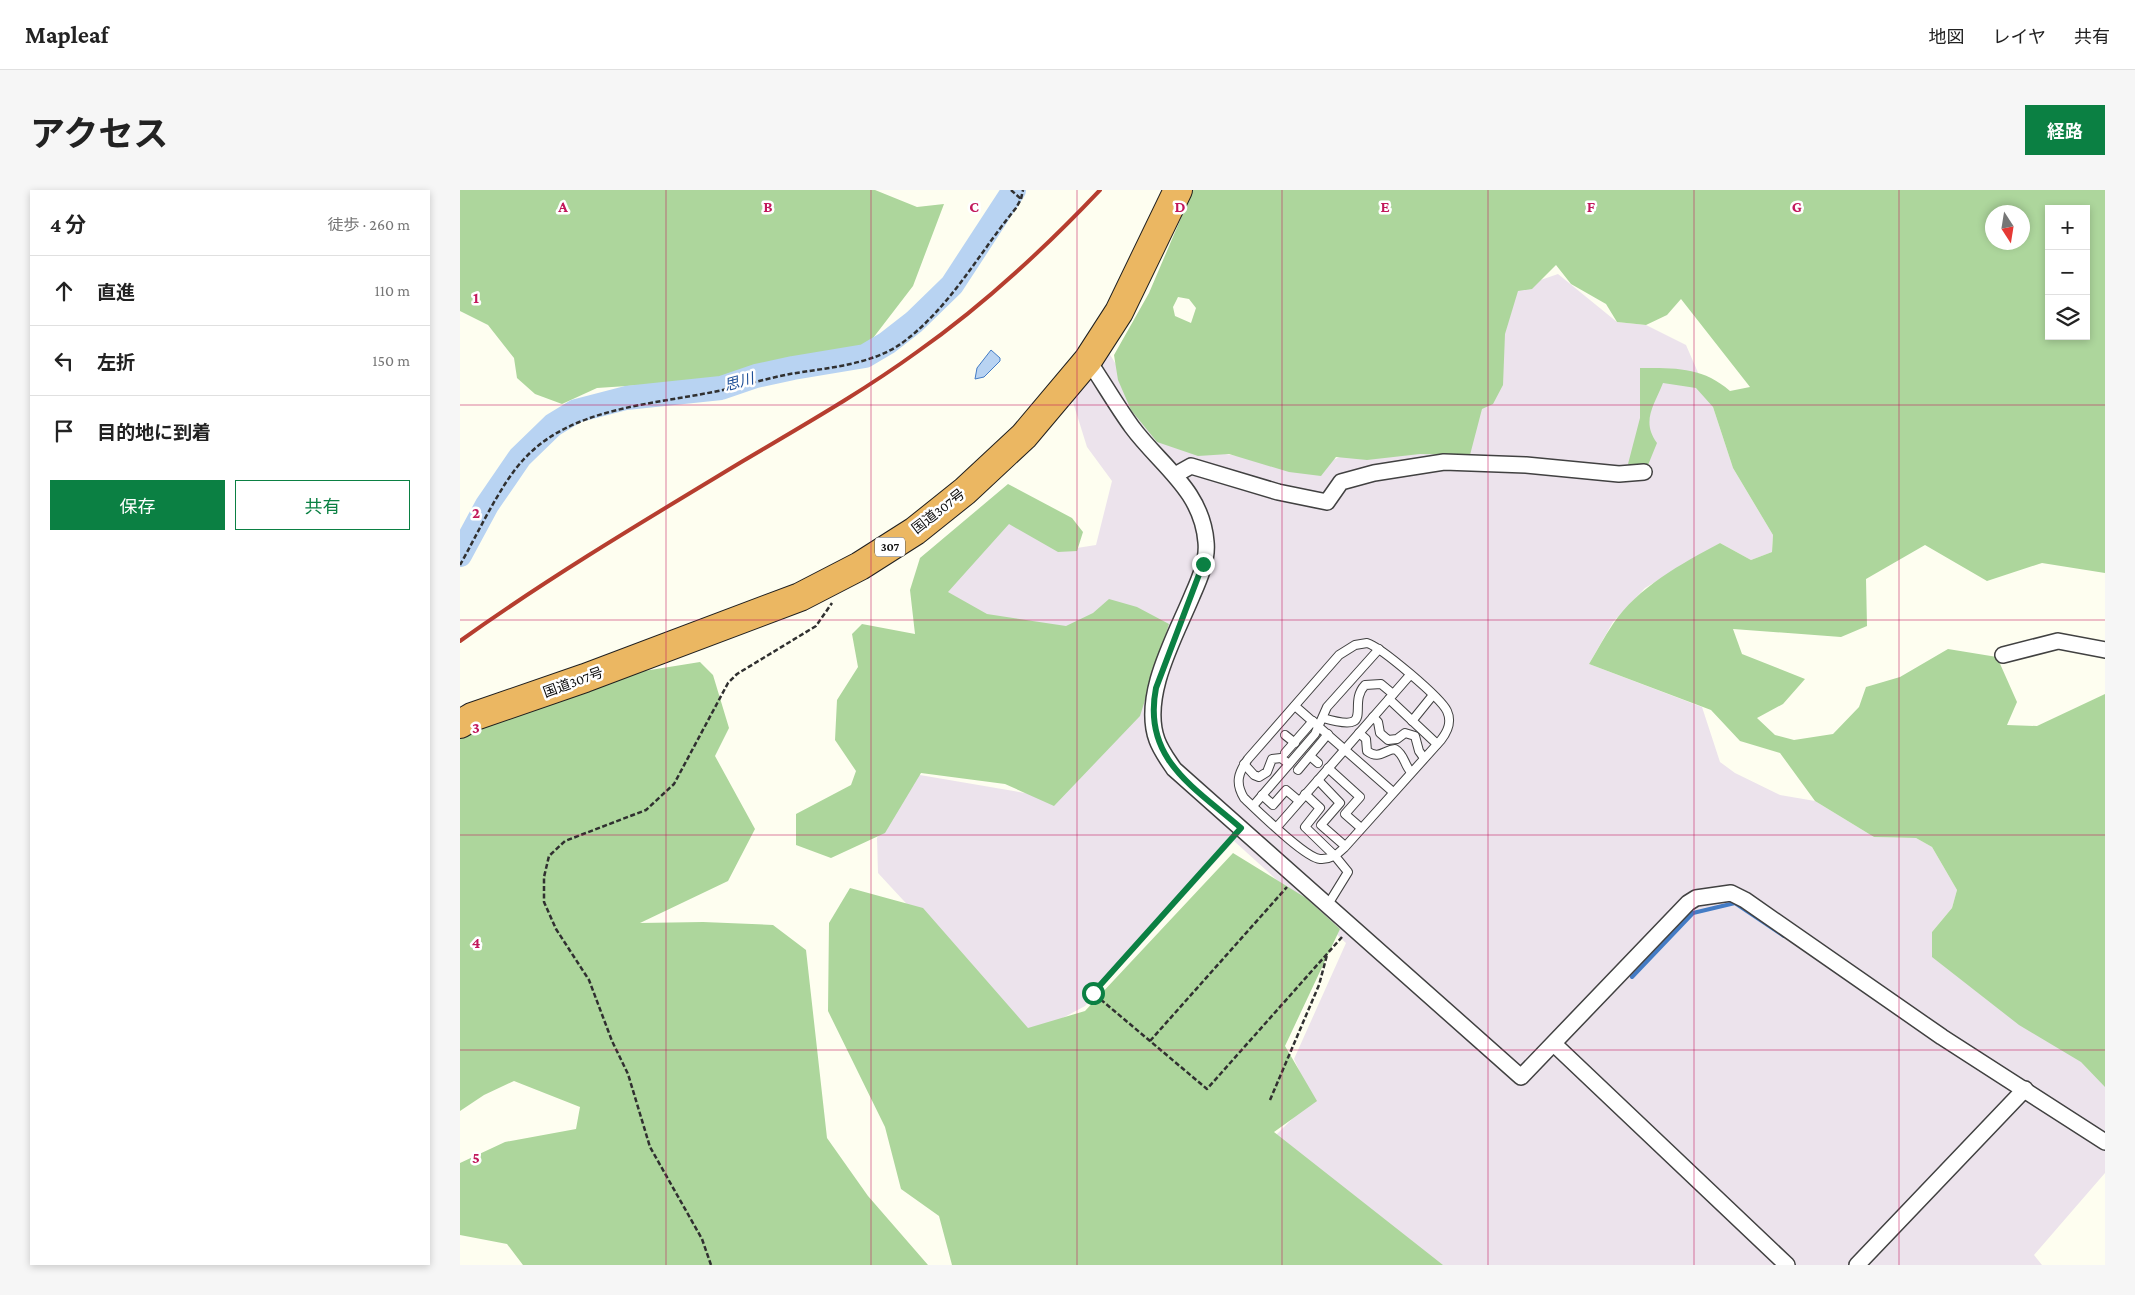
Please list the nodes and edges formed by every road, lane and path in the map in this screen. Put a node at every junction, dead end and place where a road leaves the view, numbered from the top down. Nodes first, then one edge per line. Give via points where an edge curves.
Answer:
1 (1011, 190) edge
2 (1022, 190) edge
3 (1178, 190) edge
4 (1021, 199) junction
5 (1088, 360) junction
6 (1644, 472) dead end
7 (1175, 475) junction
8 (460, 566) edge
9 (836, 599) dead end
10 (1379, 649) junction
11 (2105, 650) edge
12 (2003, 655) dead end
13 (1410, 675) junction
14 (1433, 695) junction
15 (1391, 697) junction
16 (1295, 706) junction
17 (1373, 717) junction
18 (1322, 718) junction
19 (1412, 721) junction
20 (460, 724) edge
21 (1316, 724) junction
22 (1359, 733) junction
23 (1328, 734) junction
24 (1285, 735) dead end
25 (1295, 743) junction
26 (1437, 744) junction
27 (1345, 749) junction
28 (1285, 753) dead end
29 (1310, 756) junction
30 (1424, 758) junction
31 (1318, 763) dead end
32 (1244, 764) junction
33 (1289, 764) junction
34 (1328, 768) junction
35 (1298, 770) dead end
36 (1411, 772) junction
37 (1318, 780) junction
38 (1393, 792) junction
39 (1262, 795) junction
40 (1302, 798) junction
41 (1253, 806) junction
42 (1276, 827) junction
43 (1241, 828) junction
44 (1361, 828) junction
45 (1345, 846) junction
46 (1335, 856) junction
47 (1295, 877) junction
48 (1327, 906) junction
49 (1351, 926) junction
50 (1328, 952) junction
51 (1150, 1041) junction
52 (1554, 1044) junction
53 (2024, 1089) junction
54 (1270, 1100) dead end
55 (2105, 1142) edge
56 (711, 1265) edge
57 (1787, 1265) edge
58 (1857, 1265) edge

1 - 4 path
2 - 4 path
3 - 5 highway, 国道307号 / 307 via 1119,312
4 - 8 path via 953,293 901,344 843,366 777,376 634,407 578,422 553,435 524,459
5 - 7 street via 1132,428
5 - 20 highway, 国道307号 / 307 via 1024,436 965,491 915,531 860,566 800,597
6 - 7 street via 1619,474 1526,465 1444,462 1374,473 1341,482 1328,502 1278,492 1192,466
7 - 43 street via 1199,510 1206,543 1197,584 1156,688 1153,723 1163,753 1174,770
9 - 56 path via 816,626 737,674 728,683 674,784 646,810 565,840 549,856 544,877 544,902 556,929 589,980 628,1074 650,1146 702,1239
10 - 13 lane
10 - 16 lane via 1360,644 1343,651
10 - 18 lane via 1333,700
11 - 12 street via 2058,641
13 - 14 lane
13 - 15 lane
14 - 19 lane
14 - 26 lane via 1446,709 1449,719 1446,734
15 - 17 lane
15 - 18 lane via 1381,684 1365,685 1360,690 1358,717 1341,724
15 - 19 lane
16 - 21 lane
16 - 32 lane
17 - 22 lane
17 - 30 lane via 1378,722 1380,733 1388,740 1406,734 1415,736
18 - 21 lane
19 - 26 lane
21 - 23 lane
21 - 25 lane
21 - 33 lane
22 - 27 lane
22 - 36 lane via 1366,739 1370,754 1380,755 1395,749 1404,757 1405,766
23 - 27 lane
23 - 29 lane
24 - 25 lane
25 - 28 lane
26 - 30 lane
27 - 34 lane
27 - 38 lane
29 - 31 lane
29 - 35 lane
30 - 36 lane
32 - 33 lane via 1259,777 1267,772 1272,758 1277,757
32 - 41 lane via 1238,786
33 - 39 lane
34 - 37 lane
34 - 44 lane via 1360,797 1345,814
36 - 38 lane
37 - 40 lane
37 - 45 lane via 1340,803 1321,825
38 - 44 lane
39 - 40 lane via 1273,805 1286,790
39 - 41 lane
40 - 42 lane
40 - 46 lane via 1320,808 1305,827
41 - 42 lane
42 - 46 lane via 1311,856 1323,859
43 - 47 street
43 - 51 path via 1093,993
44 - 45 lane
45 - 46 lane
46 - 48 lane via 1348,872
47 - 48 street
47 - 51 path
48 - 49 street
49 - 50 path
49 - 52 street via 1521,1077
50 - 51 path via 1207,1089
50 - 54 path via 1320,985
52 - 53 street via 1688,903 1696,898 1731,893
52 - 57 street
53 - 55 street
53 - 58 street

